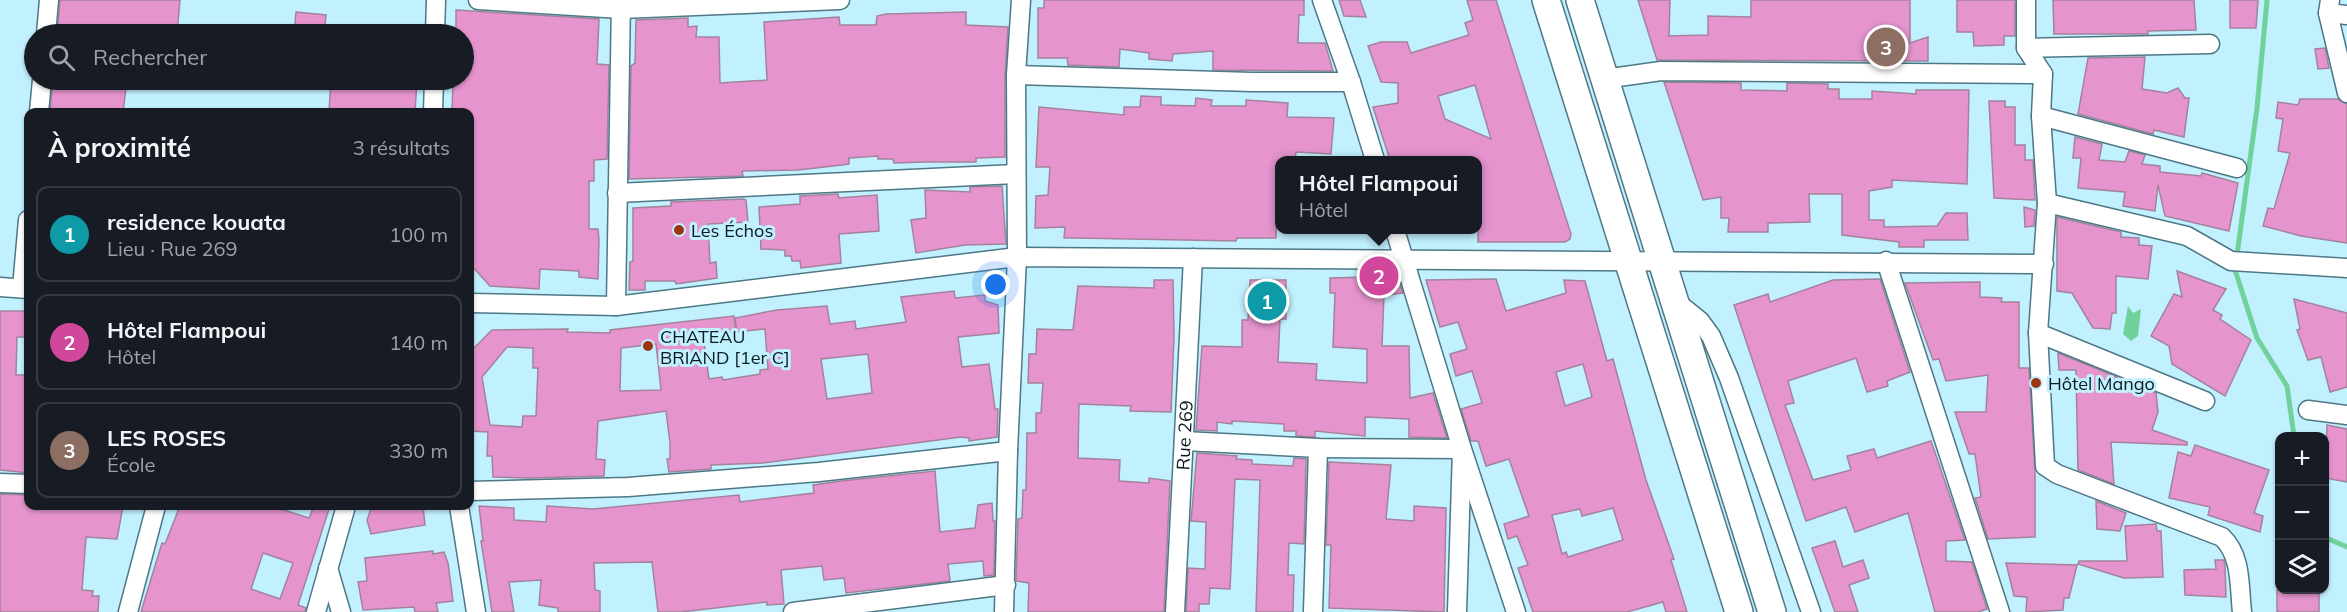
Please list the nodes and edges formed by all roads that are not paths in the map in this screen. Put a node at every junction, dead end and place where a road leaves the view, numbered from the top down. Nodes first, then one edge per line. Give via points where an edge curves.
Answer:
1 (49, 0) edge
2 (436, 0) edge
3 (478, 0) edge
4 (840, 0) edge
5 (1021, 0) edge
6 (1322, 0) edge
7 (1546, 0) edge
8 (1580, 0) edge
9 (2026, 0) edge
10 (621, 4) edge
11 (2329, 6) edge
12 (2347, 15) edge
13 (47, 24) edge
14 (435, 24) edge
15 (2210, 44) dead end
16 (2026, 48) junction
17 (2043, 74) junction
18 (1016, 75) junction
19 (1604, 79) junction
20 (1351, 82) junction
21 (41, 90) edge
22 (434, 90) edge
23 (2347, 93) edge
24 (39, 108) edge
25 (433, 108) edge
26 (2041, 116) junction
27 (1374, 156) edge
28 (2237, 168) dead end
29 (1016, 174) junction
30 (617, 193) junction
31 (2047, 203) junction
32 (1396, 234) edge
33 (1017, 257) junction
34 (1193, 258) junction
35 (1404, 259) junction
36 (1629, 260) junction
37 (1660, 260) junction
38 (1886, 261) junction
39 (2044, 264) junction
40 (2347, 268) edge
41 (0, 287) edge
42 (24, 289) edge
43 (1673, 299) junction
44 (474, 303) edge
45 (616, 306) junction
46 (2038, 333) junction
47 (2205, 401) dead end
48 (2308, 410) dead end
49 (2347, 415) edge
50 (1184, 441) junction
51 (1318, 448) junction
52 (1462, 449) junction
53 (1008, 451) junction
54 (0, 483) edge
55 (24, 484) edge
56 (474, 491) edge
57 (155, 510) edge
58 (345, 510) edge
59 (460, 510) edge
60 (328, 568) junction
61 (1005, 585) junction
62 (128, 612) edge
63 (316, 612) edge
64 (341, 612) edge
65 (476, 612) edge
66 (793, 612) edge
67 (1004, 612) edge
68 (1175, 612) edge
69 (1313, 612) edge
70 (1457, 612) edge
71 (1516, 612) edge
72 (1739, 612) edge
73 (1772, 612) edge
74 (1811, 612) edge
75 (2000, 612) edge
76 (2242, 612) edge

1 - 13 street
2 - 14 street
3 - 10 street
4 - 10 street
5 - 18 street
6 - 20 street
7 - 36 highway
8 - 19 highway
9 - 16 street
10 - 30 street
11 - 12 street
11 - 23 street
15 - 16 street
16 - 17 street
17 - 19 street via 1661,71
17 - 26 street
18 - 20 street
18 - 29 street
19 - 37 highway
20 - 27 street
21 - 24 street
22 - 25 street
26 - 28 street
26 - 31 street
29 - 30 street
29 - 33 street
30 - 45 street
31 - 39 street
31 - 40 street via 2187,236 2239,261
32 - 35 street
33 - 34 street
33 - 45 street
33 - 53 street
34 - 35 street
34 - 50 street, Rue 269
35 - 36 street
35 - 52 street
36 - 37 street
36 - 72 highway
37 - 38 street
37 - 43 highway
38 - 39 street
38 - 75 street
39 - 46 street
41 - 42 street
43 - 73 highway
43 - 74 street via 1700,321 1711,336
44 - 45 street
46 - 47 street
46 - 76 street via 2045,466 2223,537 2232,546 2237,561
48 - 49 street
50 - 51 street
50 - 68 street, Rue 269
51 - 52 street
51 - 69 street
52 - 70 street
52 - 71 street
53 - 56 street via 763,477
53 - 61 street
54 - 55 street
57 - 62 street
58 - 60 street
59 - 65 street
60 - 63 street
60 - 64 street
61 - 66 street
61 - 67 street

